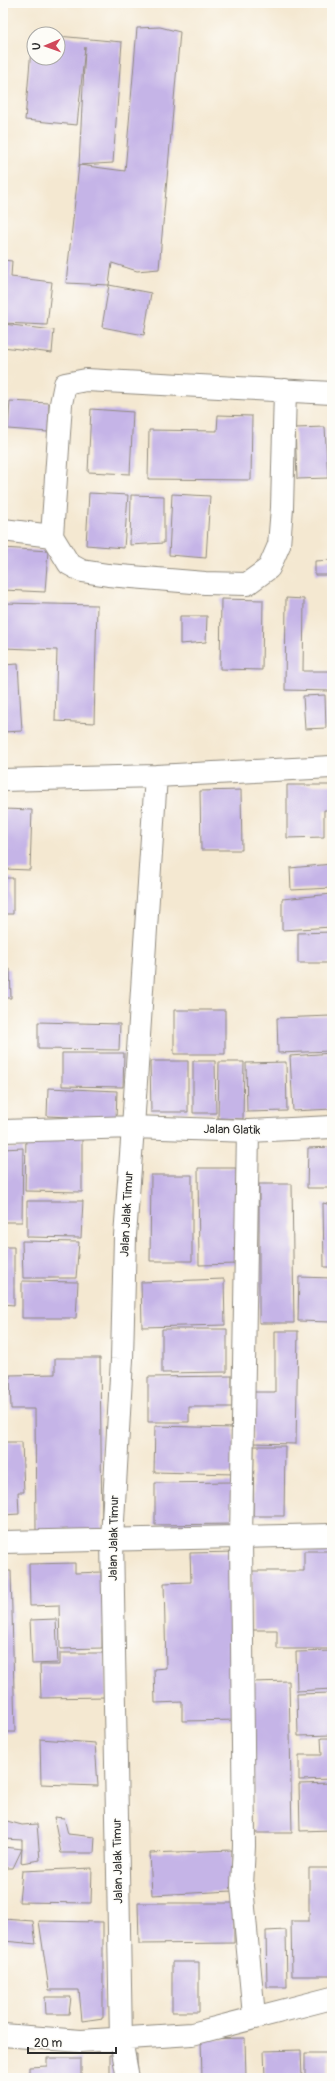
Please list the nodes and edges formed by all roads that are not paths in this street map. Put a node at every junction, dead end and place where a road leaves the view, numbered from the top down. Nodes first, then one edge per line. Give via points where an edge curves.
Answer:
1 (285, 390) junction
2 (332, 393) edge
3 (3, 530) edge
4 (52, 536) junction
5 (332, 767) edge
6 (156, 776) junction
7 (3, 780) edge
8 (132, 1127) junction
9 (332, 1127) edge
10 (3, 1131) edge
11 (248, 1131) junction
12 (332, 1535) edge
13 (241, 1538) junction
14 (112, 1539) junction
15 (3, 1542) edge
16 (332, 1998) edge
17 (254, 2016) junction
18 (3, 2035) edge
19 (121, 2040) junction
20 (128, 2078) edge

1 - 2 street
1 - 4 street via 261,391 86,380 65,384 61,404
1 - 4 street via 279,545 269,568 247,584 82,571 69,564
3 - 4 street
5 - 6 street
6 - 7 street
6 - 8 street, Jalan Jalak Timur
8 - 10 street
8 - 11 street, Jalan Glatik
8 - 14 street, Jalan Jalak Timur
9 - 11 street, Jalan Glatik
11 - 13 street
12 - 13 street
13 - 14 street
13 - 17 street via 244,1846 242,1886
14 - 15 street
14 - 19 street, Jalan Jalak Timur
16 - 17 street
17 - 19 street via 192,2034
18 - 19 street via 81,2042
19 - 20 street, Jalan Jalak Timur

